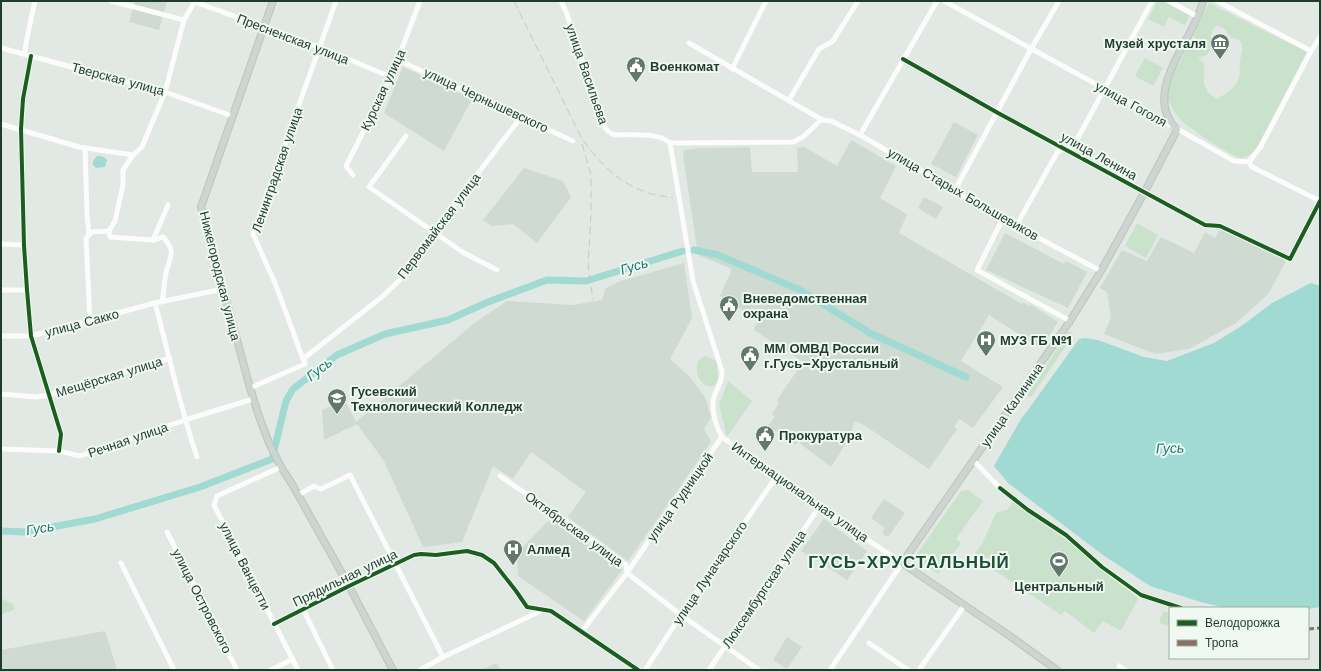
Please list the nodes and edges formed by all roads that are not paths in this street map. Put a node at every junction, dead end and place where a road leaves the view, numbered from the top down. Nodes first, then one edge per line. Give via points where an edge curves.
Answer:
1 (35, 1) edge
2 (111, 1) edge
3 (273, 1) edge
4 (336, 1) edge
5 (420, 1) edge
6 (561, 1) edge
7 (766, 1) edge
8 (858, 1) edge
9 (937, 1) edge
10 (944, 1) edge
11 (1059, 1) edge
12 (1152, 1) edge
13 (1168, 1) edge
14 (1203, 1) edge
15 (1217, 1) edge
16 (195, 2) edge
17 (1198, 17) junction
18 (184, 20) junction
19 (264, 27) junction
20 (1320, 37) edge
21 (689, 44) dead end
22 (319, 47) junction
23 (1, 48) edge
24 (1031, 49) junction
25 (1311, 51) junction
26 (24, 54) junction
27 (31, 56) junction
28 (904, 59) junction
29 (398, 60) junction
30 (732, 68) junction
31 (391, 76) junction
32 (1104, 90) junction
33 (165, 92) junction
34 (789, 100) junction
35 (998, 113) junction
36 (232, 116) junction
37 (521, 117) junction
38 (825, 120) junction
39 (1, 124) edge
40 (21, 129) junction
41 (1177, 130) junction
42 (860, 135) junction
43 (406, 136) dead end
44 (573, 141) dead end
45 (670, 143) junction
46 (85, 148) junction
47 (1066, 149) junction
48 (133, 155) junction
49 (1249, 162) junction
50 (353, 175) dead end
51 (956, 190) junction
52 (1144, 193) junction
53 (1320, 201) edge
54 (168, 205) dead end
55 (1003, 218) junction
56 (1016, 226) junction
57 (109, 230) junction
58 (434, 231) junction
59 (89, 235) junction
60 (153, 240) junction
61 (1, 244) edge
62 (24, 245) junction
63 (497, 270) dead end
64 (1101, 271) junction
65 (223, 289) junction
66 (1, 290) edge
67 (27, 290) junction
68 (162, 302) junction
69 (155, 303) junction
70 (90, 321) junction
71 (1070, 321) junction
72 (1, 336) edge
73 (31, 336) junction
74 (170, 358) junction
75 (303, 359) junction
76 (250, 388) junction
77 (1, 394) edge
78 (50, 395) junction
79 (253, 399) junction
80 (185, 420) junction
81 (722, 437) junction
82 (1, 449) edge
83 (59, 451) junction
84 (197, 457) dead end
85 (973, 460) junction
86 (281, 467) junction
87 (500, 476) dead end
88 (776, 477) junction
89 (1000, 488) dead end
90 (298, 495) junction
91 (819, 507) junction
92 (167, 532) dead end
93 (120, 563) dead end
94 (902, 563) junction
95 (396, 564) junction
96 (627, 573) junction
97 (349, 586) junction
98 (964, 606) junction
99 (303, 608) junction
100 (544, 609) junction
101 (682, 615) junction
102 (274, 624) junction
103 (582, 631) junction
104 (869, 643) dead end
105 (725, 646) junction
106 (443, 658) junction
107 (293, 659) junction
108 (1119, 666) dead end
109 (174, 670) edge
110 (237, 670) edge
111 (271, 670) edge
112 (298, 670) edge
113 (333, 670) edge
114 (393, 670) edge
115 (420, 670) edge
116 (638, 670) edge
117 (645, 670) edge
118 (709, 670) edge
119 (759, 670) edge
120 (830, 670) edge
121 (908, 670) edge
122 (919, 670) edge
123 (1057, 670) edge
124 (1125, 670) edge

1 - 26 street
2 - 18 street
3 - 19 main road, Нижегородская улица
4 - 22 street, Ленинградская улица
5 - 29 street, Курская улица
6 - 45 street, улица Васильева via 606,130 615,135 657,136
7 - 30 street
8 - 34 street via 833,41 819,49
9 - 28 street
10 - 24 street, улица Гоголя
11 - 24 street
12 - 32 street
13 - 17 street
14 - 17 main road
15 - 25 street
16 - 18 street
16 - 19 street, Пресненская улица
17 - 41 main road via 1165,85 1166,112 1170,123
18 - 33 street
19 - 22 street, Пресненская улица
19 - 36 main road, Нижегородская улица
20 - 25 street
21 - 30 street, улица Старых Большевиков
22 - 31 street, Пресненская улица
22 - 75 street, Ленинградская улица via 253,234 275,283
23 - 26 street, Тверская улица
24 - 32 street, улица Гоголя
24 - 35 street
25 - 49 street via 1261,146
26 - 27 street, Тверская улица
27 - 33 street, Тверская улица
27 - 40 street via 23,99
28 - 35 street, улица Ленина
28 - 42 street
29 - 31 street, Курская улица
29 - 37 street, улица Чернышевского
30 - 34 street, улица Старых Большевиков
31 - 50 street, Курская улица via 346,166
32 - 41 street, улица Гоголя
32 - 47 street via 1073,147
33 - 36 street, Тверская улица
33 - 48 street via 142,147
34 - 38 street, улица Старых Большевиков
35 - 47 street, улица Ленина
35 - 51 street
36 - 65 main road, Нижегородская улица via 201,207
37 - 44 street, улица Чернышевского
37 - 58 street, Первомайская улица
38 - 42 street, улица Старых Большевиков
38 - 45 street via 821,120 803,137 793,142
39 - 40 street
40 - 46 street
40 - 62 street
41 - 49 street, улица Гоголя via 1234,161
41 - 52 main road, улица Калинина
42 - 51 street, улица Старых Большевиков
43 - 58 street via 369,187
45 - 81 street via 693,281 722,371 721,384 713,400 716,422
46 - 48 street
46 - 59 street
47 - 52 street, улица Ленина
47 - 56 street via 1058,151
48 - 57 street via 123,170 122,192 115,221
49 - 53 street, улица Гоголя via 1252,167
51 - 55 street, улица Старых Большевиков
52 - 53 street, улица Ленина via 1205,225 1220,226 1290,259
52 - 64 main road, улица Калинина
54 - 60 street
55 - 56 street, улица Старых Большевиков
55 - 71 street via 977,270
56 - 64 street, улица Старых Большевиков
57 - 59 street via 92,232
57 - 60 street via 110,237
58 - 63 street via 464,253
58 - 75 street, Первомайская улица via 406,275
59 - 70 street via 86,238
60 - 68 street via 163,237 170,245 172,256 166,272
61 - 62 street
62 - 67 street
64 - 71 main road, улица Калинина
65 - 68 street, улица Сакко
65 - 76 main road, Нижегородская улица
66 - 67 street
67 - 73 street
68 - 69 street, улица Сакко
69 - 70 street, улица Сакко
69 - 74 street
70 - 73 street, улица Сакко
71 - 85 main road, улица Калинина
72 - 73 street, улица Сакко
73 - 78 street
74 - 78 street, Мещёрская улица
74 - 80 street
75 - 76 street, Первомайская улица via 305,364
76 - 79 main road, Нижегородская улица
77 - 78 street, Мещёрская улица
78 - 83 street via 61,434
79 - 80 street, Речная улица
79 - 86 main road, Нижегородская улица
80 - 83 street, Речная улица via 80,456
80 - 84 street
81 - 88 street, Интернациональная улица
81 - 96 street, улица Рудницкой
82 - 83 street, Речная улица
85 - 89 street
85 - 94 main road, улица Калинина
86 - 90 main road, Нижегородская улица
86 - 102 street, улица Ванцетти via 217,496 214,505
87 - 96 street, Октябрьская улица via 626,565
88 - 91 street, Интернациональная улица
88 - 101 street, улица Луначарского
90 - 95 street via 314,486 321,489 350,475
90 - 97 main road, Нижегородская улица
91 - 94 street, Интернациональная улица
91 - 105 street, Люксембургская улица
92 - 110 street, улица Островского
93 - 109 street
94 - 98 main road, Интернациональная улица
94 - 120 street, улица Калинина
95 - 97 street, Прядильная улица
95 - 100 street, Прядильная улица via 421,554 467,551 477,553 494,563 527,606
95 - 106 street
96 - 101 street, Октябрьская улица
96 - 103 street, улица Рудницкой
97 - 99 street, Прядильная улица
97 - 114 main road, Нижегородская улица
98 - 122 street
98 - 123 main road, Интернациональная улица
99 - 102 street, Прядильная улица
99 - 113 street
100 - 103 street, Прядильная улица
100 - 106 street
101 - 105 street, Октябрьская улица
101 - 117 street, улица Луначарского
102 - 107 street, улица Ванцетти
103 - 116 street, Прядильная улица
104 - 121 street
105 - 118 street, Люксембургская улица
105 - 119 street, Октябрьская улица
106 - 115 street
107 - 111 street
107 - 112 street, улица Ванцетти
108 - 124 street

